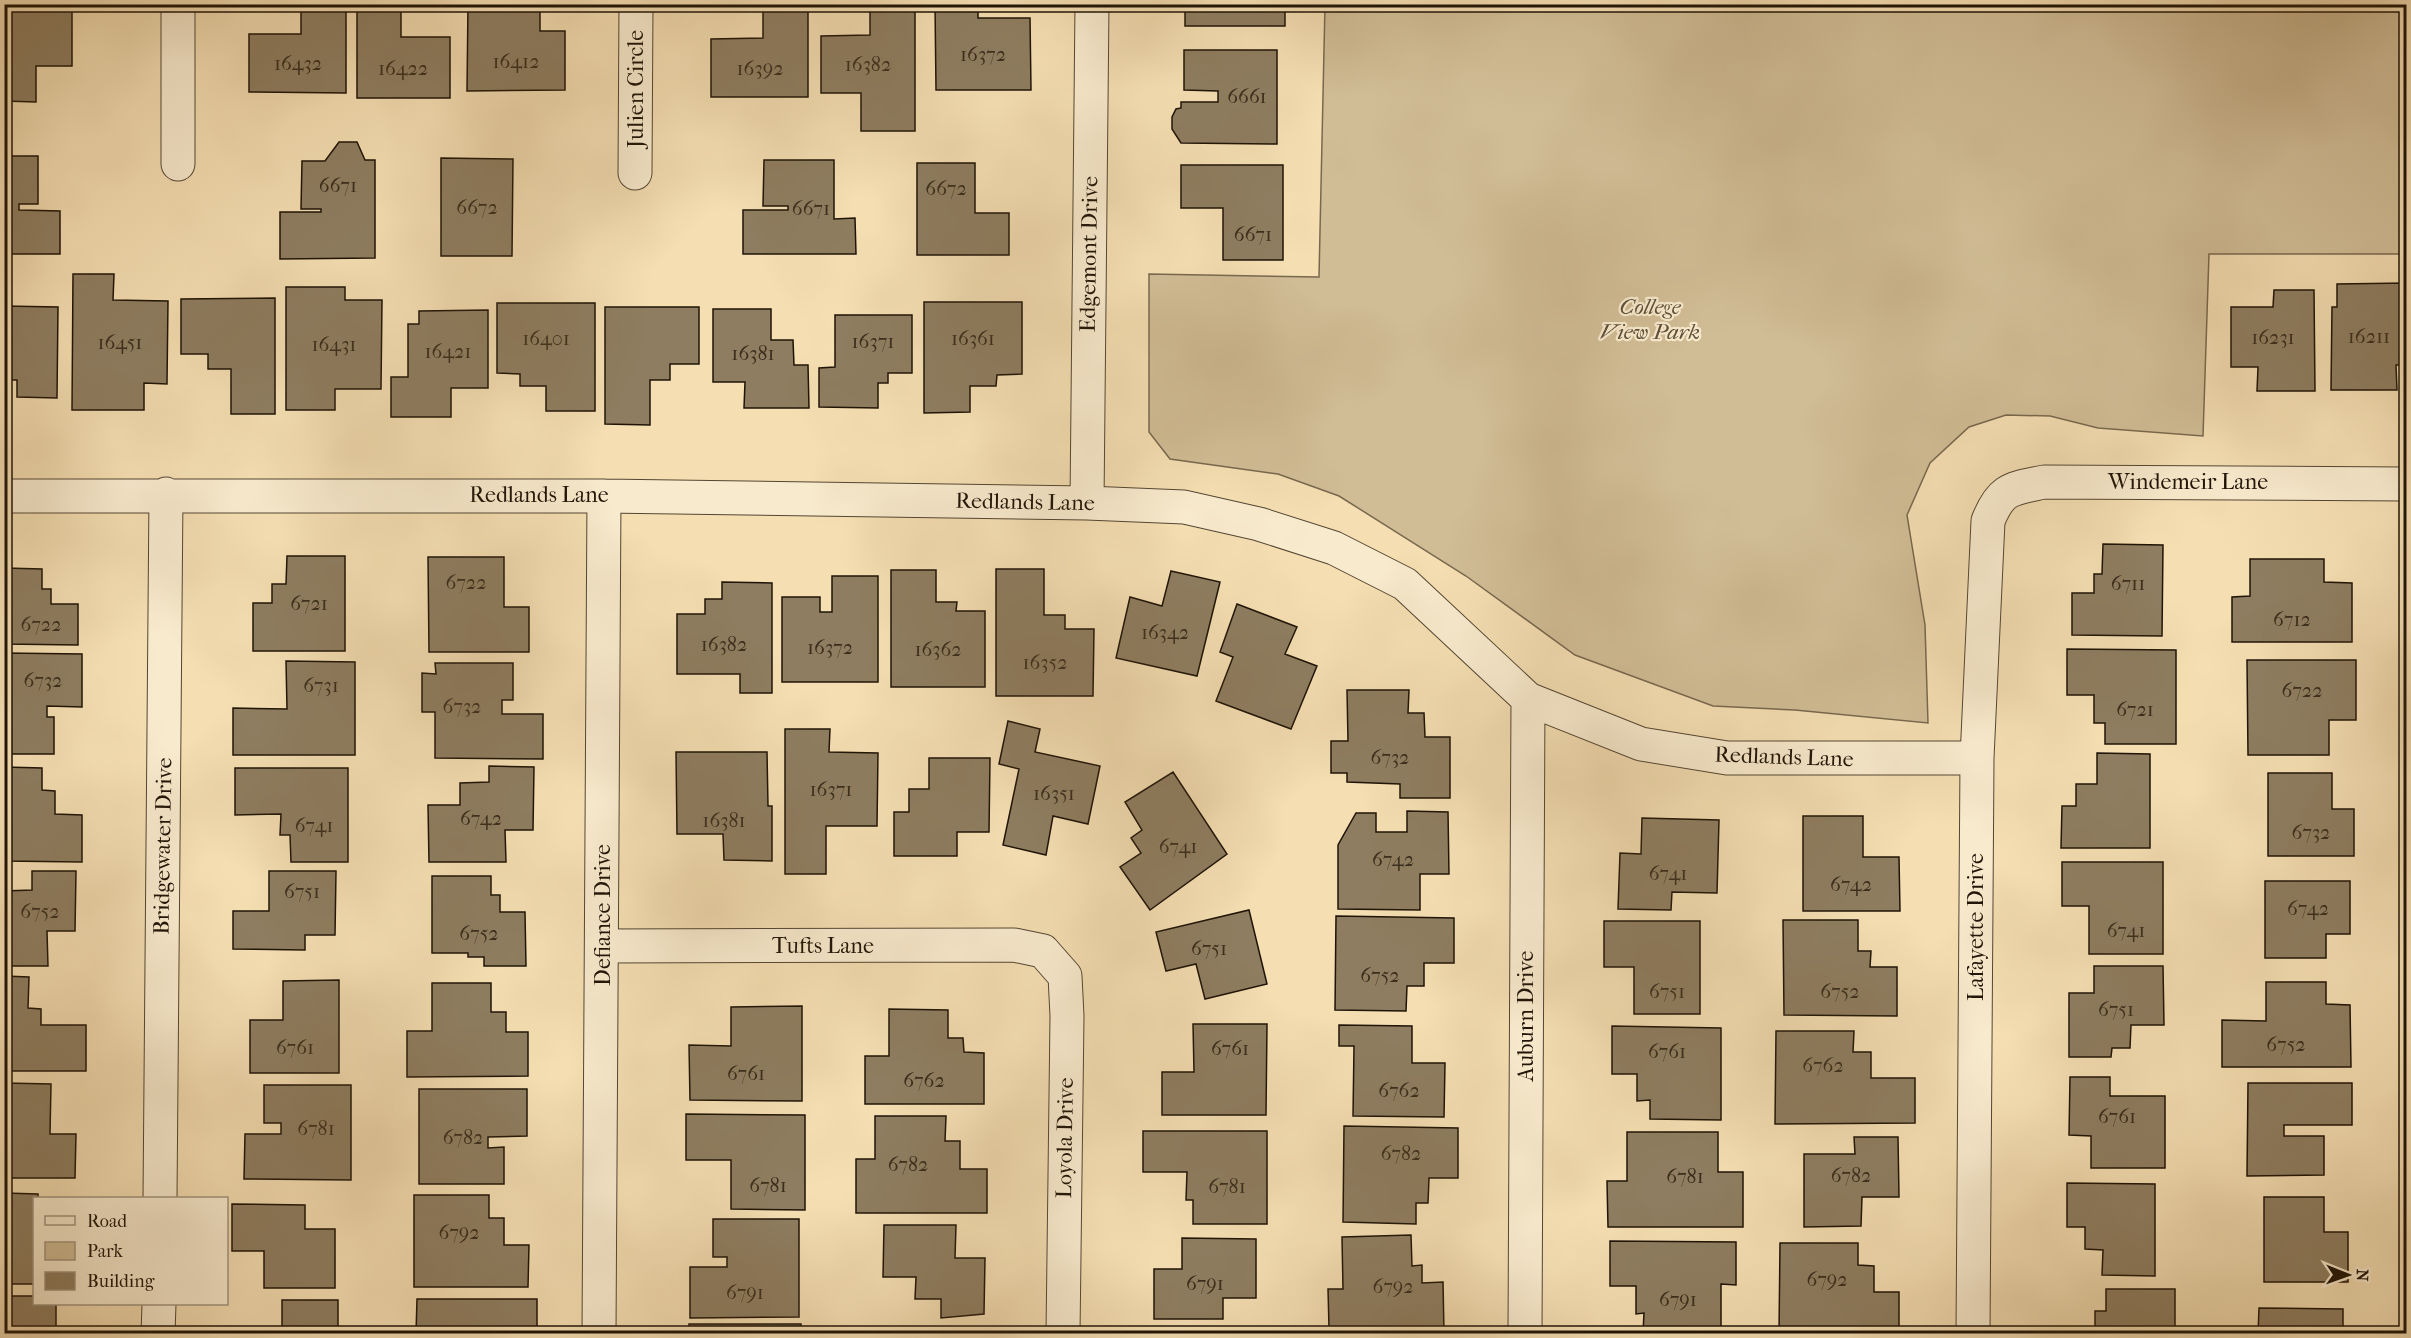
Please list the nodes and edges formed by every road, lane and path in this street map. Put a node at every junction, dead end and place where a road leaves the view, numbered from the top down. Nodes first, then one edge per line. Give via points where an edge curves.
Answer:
1 (178, 4) edge
2 (636, 4) edge
3 (1092, 4) edge
4 (178, 164) dead end
5 (635, 173) dead end
6 (2406, 484) edge
7 (166, 494) junction
8 (604, 495) junction
9 (4, 496) edge
10 (1087, 503) junction
11 (1988, 521) joint
12 (1528, 699) junction
13 (1977, 758) junction
14 (603, 946) junction
15 (1043, 951) joint
16 (160, 1197) edge
17 (159, 1305) edge
18 (158, 1334) edge
19 (599, 1334) edge
20 (1063, 1334) edge
21 (1525, 1334) edge
22 (1973, 1334) edge

1 - 4 street
2 - 5 street, Julien Circle
3 - 10 street, Edgemont Drive
6 - 11 street, Windemeir Lane via 2044,482 2013,489 1996,500
7 - 8 street, Redlands Lane
7 - 9 street, Redlands Lane
7 - 16 street, Bridgewater Drive
8 - 10 street, Redlands Lane
8 - 14 street, Defiance Drive
10 - 12 street, Redlands Lane via 1184,507 1259,524 1334,548 1405,584
11 - 13 street, Lafayette Drive
12 - 13 street, Redlands Lane via 1641,744 1727,758
12 - 21 street, Auburn Drive
13 - 22 street, Lafayette Drive
14 - 15 street, Tufts Lane via 1014,945
14 - 19 street, Defiance Drive
15 - 20 street, Loyola Drive via 1065,976
17 - 18 street

